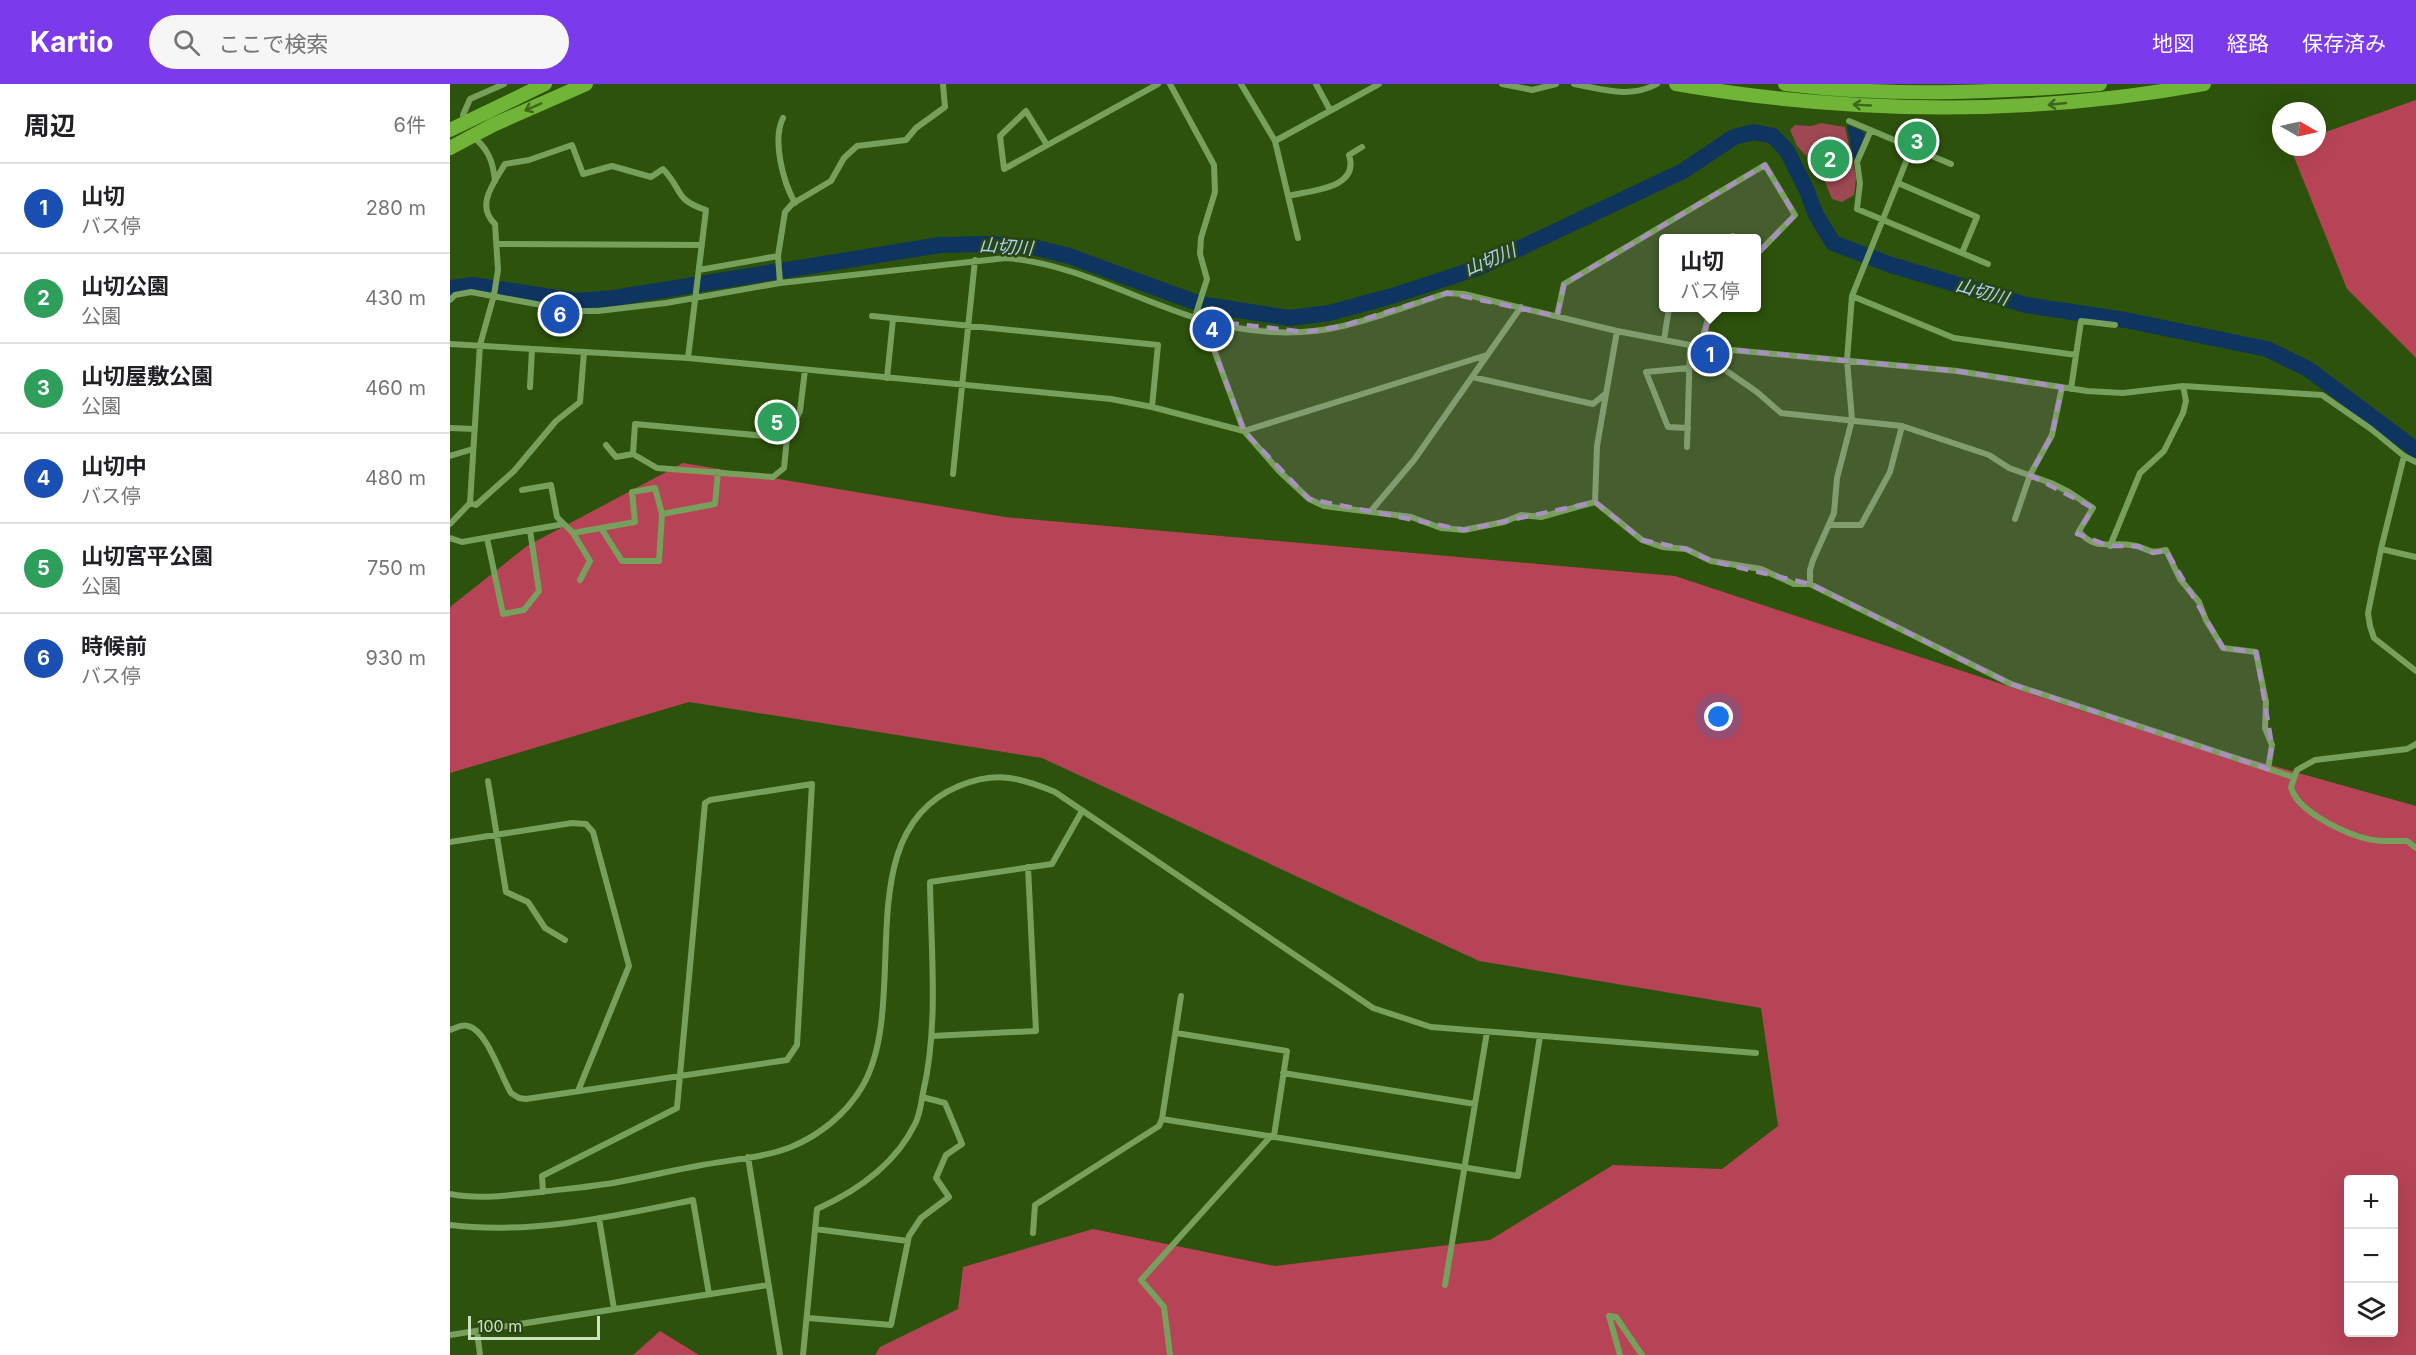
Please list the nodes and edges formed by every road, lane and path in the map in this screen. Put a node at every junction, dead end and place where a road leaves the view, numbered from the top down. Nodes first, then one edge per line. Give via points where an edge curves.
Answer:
1 (504, 84) edge
2 (544, 84) edge
3 (586, 84) edge
4 (943, 84) edge
5 (1158, 84) edge
6 (1170, 84) edge
7 (1241, 84) edge
8 (1316, 84) edge
9 (1379, 84) edge
10 (1502, 84) edge
11 (1556, 84) edge
12 (1574, 84) edge
13 (1657, 84) edge
14 (1676, 84) edge
15 (1785, 84) edge
16 (2100, 84) edge
17 (2204, 84) edge
18 (1330, 110) junction
19 (783, 118) dead end
20 (1849, 121) dead end
21 (450, 130) edge
22 (1871, 130) junction
23 (1275, 141) junction
24 (1047, 145) junction
25 (1362, 147) dead end
26 (1912, 147) junction
27 (450, 148) edge
28 (1951, 164) dead end
29 (495, 181) junction
30 (1898, 183) junction
31 (1287, 196) junction
32 (795, 203) junction
33 (1883, 220) junction
34 (1298, 238) dead end
35 (497, 244) junction
36 (702, 245) junction
37 (1761, 250) edge
38 (1962, 253) junction
39 (778, 257) junction
40 (975, 260) junction
41 (1988, 264) dead end
42 (699, 272) junction
43 (780, 280) junction
44 (495, 293) junction
45 (696, 294) junction
46 (1852, 296) junction
47 (450, 300) edge
48 (1521, 307) junction
49 (1668, 312) edge
50 (1710, 312) edge
51 (1197, 314) junction
52 (872, 316) dead end
53 (1557, 316) junction
54 (893, 319) junction
55 (1203, 320) junction
56 (2115, 325) dead end
57 (968, 326) junction
58 (1617, 331) junction
59 (1664, 340) junction
60 (450, 344) edge
61 (480, 345) junction
62 (1690, 345) junction
63 (1700, 347) junction
64 (532, 349) junction
65 (584, 352) junction
66 (1487, 355) junction
67 (2076, 356) junction
68 (688, 358) junction
69 (1847, 360) junction
70 (1689, 368) junction
71 (806, 370) junction
72 (1472, 377) junction
73 (887, 378) junction
74 (962, 386) junction
75 (2183, 386) junction
76 (530, 387) dead end
77 (2062, 387) junction
78 (2071, 389) junction
79 (1605, 394) junction
80 (1152, 407) junction
81 (1852, 420) junction
82 (1902, 426) junction
83 (450, 428) edge
84 (1688, 428) junction
85 (474, 429) junction
86 (1244, 431) junction
87 (787, 438) junction
88 (606, 445) dead end
89 (1687, 447) dead end
90 (473, 449) junction
91 (633, 454) junction
92 (450, 456) edge
93 (2404, 456) junction
94 (2416, 462) edge
95 (718, 472) junction
96 (953, 474) dead end
97 (2030, 475) junction
98 (522, 490) dead end
99 (1595, 502) junction
100 (470, 503) junction
101 (1371, 511) junction
102 (662, 514) junction
103 (2015, 519) dead end
104 (564, 524) junction
105 (450, 525) edge
106 (1830, 525) junction
107 (601, 528) junction
108 (530, 530) junction
109 (573, 533) junction
110 (450, 538) edge
111 (487, 538) junction
112 (2110, 546) junction
113 (2381, 549) junction
114 (2416, 557) edge
115 (580, 580) dead end
116 (1810, 584) junction
117 (2416, 671) edge
118 (2416, 744) edge
119 (2268, 769) junction
120 (2293, 777) junction
121 (489, 781) dead end
122 (1082, 811) junction
123 (497, 835) junction
124 (450, 842) edge
125 (2416, 848) edge
126 (1028, 867) junction
127 (565, 940) dead end
128 (1181, 996) dead end
129 (450, 1030) edge
130 (1487, 1032) junction
131 (1176, 1033) junction
132 (932, 1036) junction
133 (1540, 1036) junction
134 (1756, 1053) dead end
135 (1283, 1073) junction
136 (680, 1075) junction
137 (578, 1091) junction
138 (922, 1097) junction
139 (1475, 1104) junction
140 (1162, 1119) junction
141 (1272, 1136) junction
142 (748, 1156) junction
143 (1465, 1168) junction
144 (543, 1192) junction
145 (450, 1194) edge
146 (599, 1218) junction
147 (450, 1225) edge
148 (815, 1229) junction
149 (1033, 1233) dead end
150 (908, 1241) junction
151 (768, 1285) junction
152 (1445, 1285) dead end
153 (709, 1294) junction
154 (614, 1309) junction
155 (808, 1318) junction
156 (477, 1331) junction
157 (450, 1335) edge
158 (480, 1355) edge
159 (780, 1355) edge
160 (803, 1355) edge
161 (1170, 1355) edge
162 (1620, 1355) edge
163 (1642, 1355) edge

1 - 29 street via 470,99 463,115 464,127 487,148
2 - 21 highway
3 -> 27 highway via 493,124
4 - 32 street via 945,107 906,140 857,146 844,158 831,181
5 - 24 street
6 - 51 street via 1214,165 1215,192 1200,254 1207,279
7 - 23 street
8 - 18 street
9 - 18 street
10 - 11 street via 1532,90
12 - 13 street via 1626,93
17 -> 14 highway via 2044,105 1913,108 1803,101
15 - 16 highway via 1966,93
18 - 23 street
19 - 32 street via 778,129 779,142 787,188
20 - 22 street
22 - 26 street
22 - 33 street via 1857,162 1857,209
23 - 31 street
24 - 24 street via 1039,150 1004,169 1000,136 1026,111
25 - 31 street via 1348,155 1352,166 1349,176 1340,183
26 - 28 street
26 - 30 street
29 - 35 street via 485,198 488,218 495,224
29 - 36 street via 505,164 572,145 583,174 612,166 651,177 663,169 688,204 706,210
30 - 33 street
30 - 38 street via 1977,217
31 - 34 street
32 - 39 street via 785,212
33 - 38 street
33 - 46 street
35 - 36 street
35 - 44 street
36 - 42 street
37 - 53 street via 1795,215 1765,165 1564,284
38 - 41 street
39 - 42 street
39 - 43 street
40 - 43 street via 878,273
40 - 51 street via 1033,260
40 - 57 street
42 - 45 street
43 - 45 street
44 - 45 street via 574,311 666,303
44 - 47 street via 471,292
44 - 61 street
45 - 68 street
46 - 67 street via 1954,338
46 - 69 street
48 - 53 street
48 - 55 street via 1447,293 1342,326 1305,332 1266,331
48 - 66 street
49 - 59 street
50 - 63 street
51 - 55 street
52 - 54 street
53 - 58 street
54 - 57 street
54 - 73 street
55 - 86 street
56 - 67 street via 2081,321
57 - 74 street
57 - 80 street via 1158,345
58 - 59 street
58 - 79 street
59 - 62 street
60 - 61 street
61 - 64 street
61 - 85 street
62 - 63 street
62 - 70 street
63 - 69 street
63 - 81 street via 1702,354 1781,413
64 - 65 street
64 - 76 street
65 - 68 street
65 - 100 street via 580,402 556,421 514,471 476,505
66 - 72 street
66 - 86 street
67 - 78 street
68 - 71 street
69 - 77 street
69 - 81 street
70 - 84 street
70 - 84 street via 1646,372 1668,428
71 - 73 street
71 - 87 street via 800,411
72 - 79 street via 1593,404
72 - 101 street via 1414,460
73 - 74 street
74 - 80 street via 1111,399
74 - 96 street
75 - 78 street via 2122,393
75 - 93 street via 2322,395
75 - 112 street via 2183,414 2164,451 2139,473
77 - 78 street
77 - 97 street via 2052,435
79 - 99 street via 1597,446
80 - 86 street
81 - 82 street
81 - 106 street via 1836,478
82 - 97 street via 1989,455
82 - 106 street via 1890,472 1861,525
83 - 85 street
84 - 89 street
85 - 90 street
86 - 101 street via 1309,500 1324,506
87 - 91 street via 635,424
87 - 95 street via 784,468 773,477
88 - 91 street via 616,457
90 - 92 street
90 - 100 street
91 - 95 street via 657,468
93 - 94 street
93 - 113 street
95 - 102 street via 715,504
97 - 103 street
97 - 112 street via 2069,492 2092,508 2079,531 2094,543
98 - 104 street via 551,485 557,517
99 - 101 street via 1541,517 1521,515 1464,530
99 - 116 street via 1642,540 1686,549 1711,561 1761,569 1794,584
100 - 105 street
102 - 107 street via 655,488 632,492 635,522
102 - 107 street via 658,561 622,561
104 - 108 street
104 - 109 street
106 - 116 street via 1812,560
107 - 109 street
108 - 111 street
108 - 111 street via 539,591 524,610 503,614
109 - 115 street via 590,561
110 - 111 street via 462,542
112 - 119 street via 2127,544 2153,553 2166,550 2223,648 2256,652 2266,702 2265,728 2272,745
113 - 114 street
113 - 117 street via 2368,613 2370,626 2374,638
116 - 119 street via 2011,684
118 - 120 street via 2315,760 2302,765
119 - 120 street
120 - 125 street via 2291,787 2307,810 2360,837 2407,841
121 - 123 street
122 - 126 street via 1052,864
122 - 130 street via 1373,1008 1431,1028
122 - 142 street via 1055,792 1025,779 999,777 974,780 951,789 917,817 904,838 891,879 880,1030 864,1084 843,1114 808,1139 788,1148
123 - 124 street
123 - 127 street via 506,892 528,902 545,927
123 - 137 street via 581,823 592,832 629,966
126 - 132 street via 930,882
126 - 132 street via 1036,1031
128 - 131 street
129 - 137 street via 463,1025 477,1030 511,1093 519,1098
130 - 133 street
130 - 139 street
131 - 135 street via 1287,1051
131 - 140 street
132 - 138 street
133 - 134 street
133 - 143 street via 1518,1176
135 - 139 street
135 - 141 street
136 - 136 street via 787,1060 793,1054 797,1045 813,784 705,803
136 - 137 street
136 - 144 street via 676,1108 542,1176
138 - 148 street via 916,1122 901,1147 862,1185 816,1209
138 - 150 street via 945,1103 962,1144 946,1155 936,1178 949,1197 921,1218
139 - 143 street
140 - 141 street
140 - 149 street via 1159,1126 1035,1205
141 - 143 street
141 - 161 street via 1141,1280 1164,1307
142 - 144 street via 612,1183
142 - 151 street
143 - 152 street
144 - 145 street via 463,1197
146 - 147 street via 522,1226
146 - 153 street via 693,1200
146 - 154 street
148 - 150 street
148 - 155 street
150 - 155 street via 891,1325
151 - 153 street
151 - 159 street
153 - 154 street
154 - 156 street
155 - 160 street
156 - 157 street
156 - 158 street
162 - 163 street via 1609,1316 1616,1317

